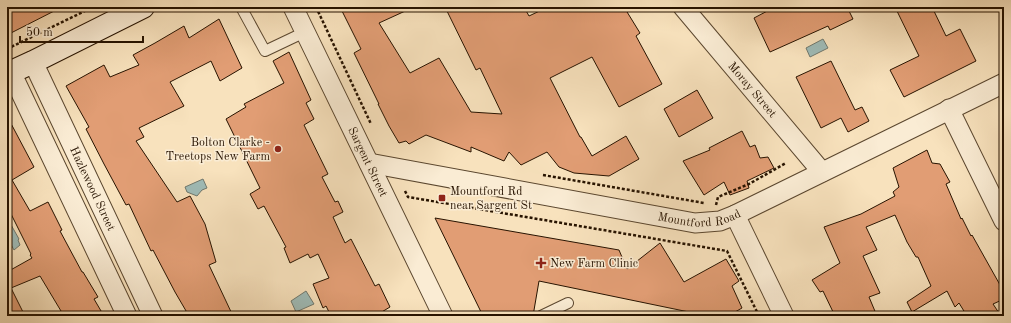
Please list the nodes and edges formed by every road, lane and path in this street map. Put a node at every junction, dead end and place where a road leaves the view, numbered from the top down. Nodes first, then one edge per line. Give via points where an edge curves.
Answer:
1 (93, 7) edge
2 (143, 7) edge
3 (241, 7) edge
4 (293, 7) edge
5 (316, 7) edge
6 (683, 7) edge
7 (305, 32) junction
8 (7, 49) edge
9 (32, 62) junction
10 (9, 73) edge
11 (1004, 83) edge
12 (949, 110) junction
13 (374, 129) dead end
14 (368, 163) junction
15 (786, 163) dead end
16 (822, 172) junction
17 (543, 175) dead end
18 (405, 191) dead end
19 (708, 204) dead end
20 (716, 206) dead end
21 (735, 215) junction
22 (1004, 221) edge
23 (568, 303) dead end
24 (127, 316) edge
25 (153, 316) edge
26 (443, 316) edge
27 (541, 316) edge
28 (759, 316) edge
29 (784, 316) edge

1 - 8 path
2 - 9 street
3 - 7 lane via 265,52
4 - 7 street, Sargent Street
5 - 13 path
6 - 16 street, Moray Street
7 - 14 street, Sargent Street
9 - 10 street
9 - 25 street, Hazlewood Street
10 - 24 street, Hazlewood Street
11 - 12 street, Mountford Road
12 - 16 street, Mountford Road
12 - 22 street
14 - 21 street, Mountford Road via 695,223 720,221
14 - 26 street, Sargent Street
15 - 20 path via 749,184 718,197
16 - 21 street, Mountford Road
17 - 19 path
18 - 28 path via 408,197 727,251
21 - 29 street
23 - 27 lane

